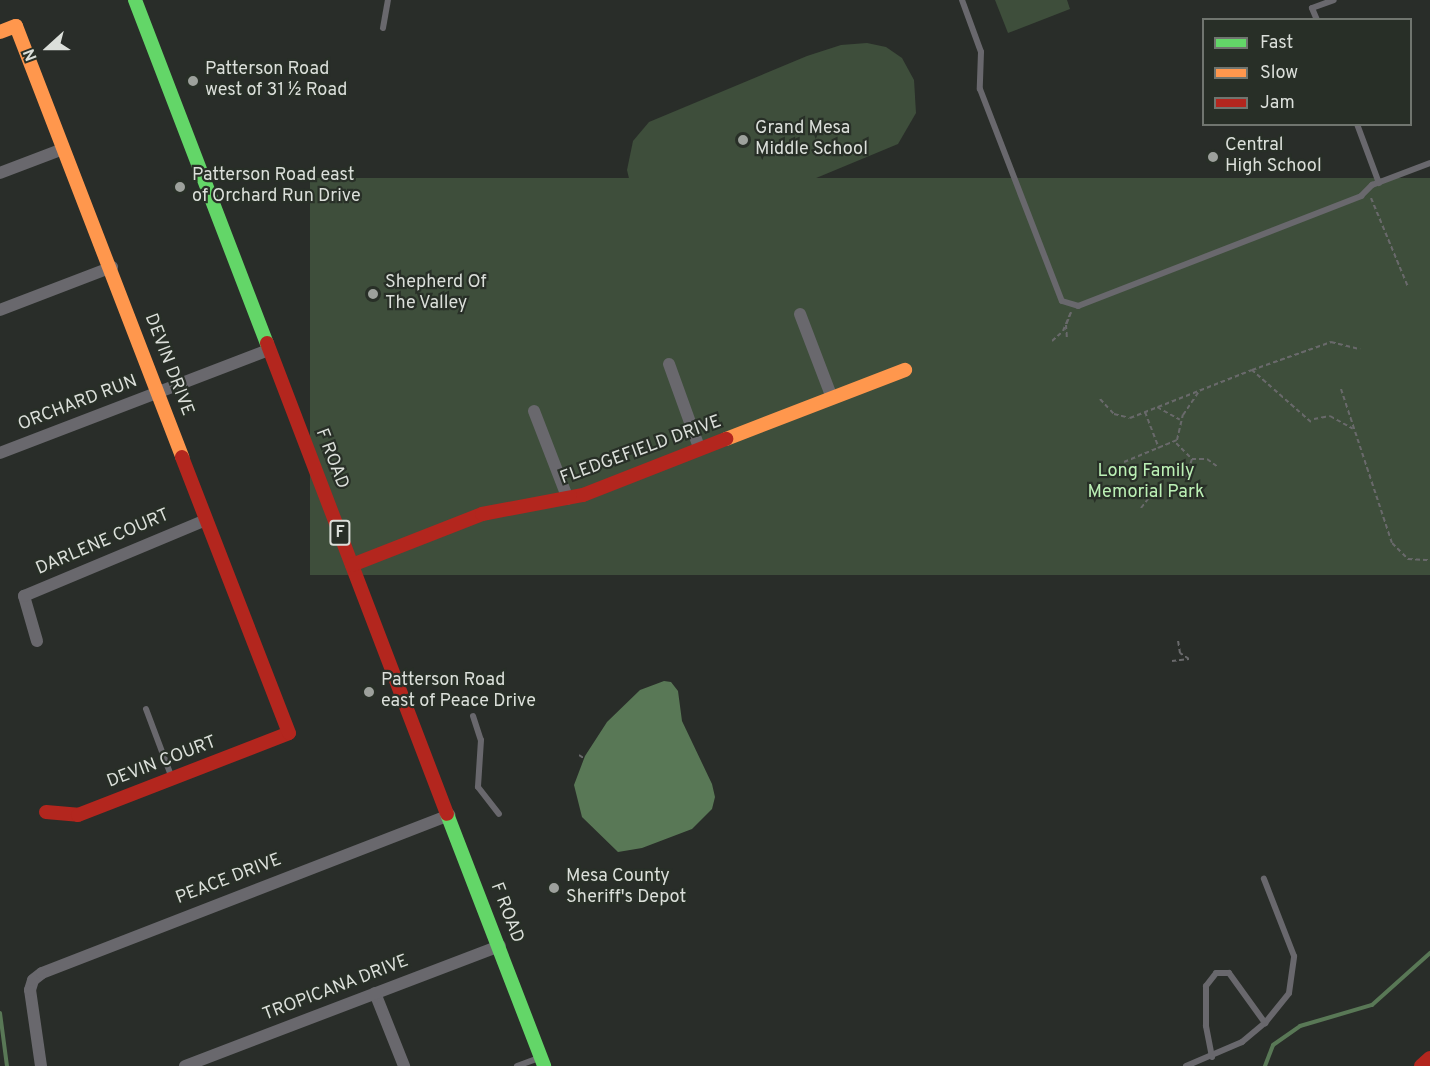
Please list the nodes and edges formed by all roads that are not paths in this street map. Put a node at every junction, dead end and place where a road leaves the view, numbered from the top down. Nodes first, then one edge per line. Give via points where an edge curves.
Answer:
1 (135, 0) edge
2 (388, 0) edge
3 (962, 0) edge
4 (1334, 0) edge
5 (1316, 18) edge
6 (383, 28) dead end
7 (0, 32) edge
8 (1358, 126) edge
9 (63, 149) junction
10 (1430, 163) edge
11 (0, 173) edge
12 (1379, 183) junction
13 (112, 267) junction
14 (0, 310) edge
15 (800, 314) dead end
16 (270, 350) junction
17 (669, 364) dead end
18 (905, 370) dead end
19 (159, 392) junction
20 (832, 398) junction
21 (534, 411) dead end
22 (700, 450) junction
23 (0, 453) edge
24 (568, 499) junction
25 (206, 520) junction
26 (352, 565) junction
27 (37, 641) dead end
28 (146, 708) dead end
29 (473, 716) dead end
30 (289, 733) joint
31 (172, 778) junction
32 (46, 812) dead end
33 (499, 814) dead end
34 (449, 815) junction
35 (1264, 879) dead end
36 (500, 946) junction
37 (375, 993) junction
38 (1265, 1023) junction
39 (1212, 1057) junction
40 (1430, 1058) edge
41 (542, 1062) edge
42 (41, 1066) edge
43 (185, 1066) edge
44 (404, 1066) edge
45 (517, 1066) edge
46 (1186, 1066) edge
47 (1421, 1066) edge

1 - 16 street, F ROAD / F
2 - 6 lane
3 - 12 lane via 981,52 980,89 1062,301 1078,306 1361,196
4 - 5 lane via 1312,8
7 - 9 street, DEVIN DRIVE via 16,26
8 - 12 lane
9 - 11 street
9 - 13 street, DEVIN DRIVE
10 - 12 lane
13 - 14 street
13 - 19 street, DEVIN DRIVE
15 - 20 street
16 - 19 street, ORCHARD RUN
16 - 26 street, F ROAD / F
17 - 22 street
18 - 20 street, FLEDGEFIELD DRIVE
19 - 23 street, ORCHARD RUN
19 - 25 street, DEVIN DRIVE
20 - 22 street, FLEDGEFIELD DRIVE
21 - 24 street
22 - 24 street, FLEDGEFIELD DRIVE
24 - 26 street, FLEDGEFIELD DRIVE via 482,514
25 - 27 street, DARLENE COURT via 24,596
25 - 30 street, DEVIN DRIVE
26 - 34 street, F ROAD / F
28 - 31 lane
29 - 33 lane via 481,740 478,787
30 - 31 street, DEVIN COURT
31 - 32 street, DEVIN COURT via 78,815
34 - 36 street, F ROAD / F
34 - 42 street, PEACE DRIVE via 42,973 33,980 30,990
35 - 38 lane via 1294,956 1289,993
36 - 37 street, TROPICANA DRIVE
36 - 41 street, F ROAD / F
37 - 43 street, TROPICANA DRIVE
37 - 44 street
38 - 39 lane via 1242,1042
38 - 39 lane via 1229,973 1216,973 1206,986 1206,1026
39 - 46 lane
40 - 47 street
41 - 45 lane

